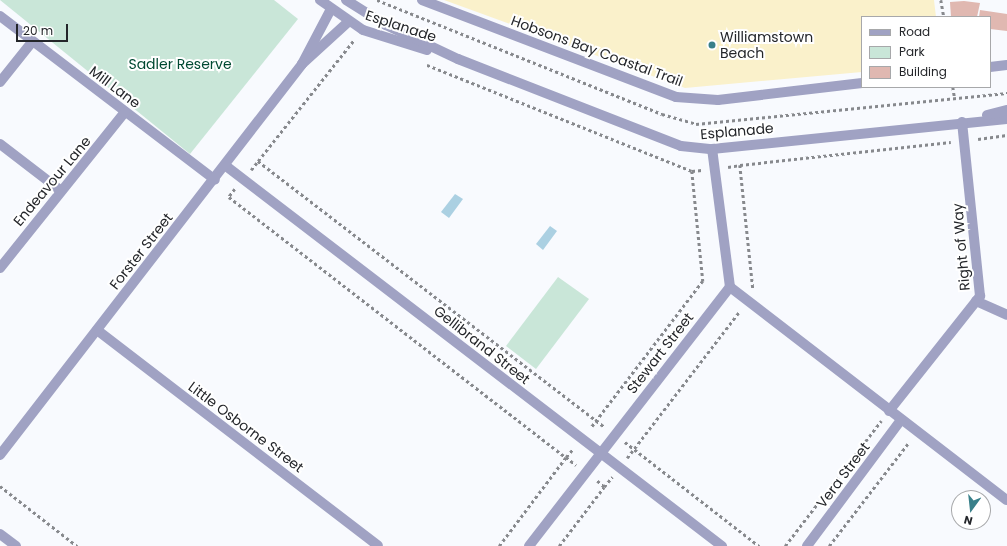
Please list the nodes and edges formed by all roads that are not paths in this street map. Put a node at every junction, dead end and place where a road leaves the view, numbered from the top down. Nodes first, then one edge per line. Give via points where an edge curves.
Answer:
1 (320, 0) edge
2 (345, 0) edge
3 (422, 0) edge
4 (334, 11) junction
5 (0, 16) edge
6 (348, 22) junction
7 (32, 42) junction
8 (458, 59) junction
9 (302, 64) junction
10 (1007, 64) edge
11 (991, 67) edge
12 (0, 82) edge
13 (861, 83) edge
14 (1007, 110) edge
15 (125, 112) junction
16 (1007, 119) edge
17 (962, 122) junction
18 (0, 144) edge
19 (712, 149) junction
20 (226, 166) junction
21 (215, 180) junction
22 (60, 190) junction
23 (0, 268) edge
24 (730, 287) junction
25 (976, 301) junction
26 (1007, 315) edge
27 (97, 330) junction
28 (889, 411) junction
29 (901, 420) junction
30 (598, 454) junction
31 (0, 455) edge
32 (1007, 500) edge
33 (0, 534) edge
34 (16, 546) edge
35 (378, 546) edge
36 (528, 546) edge
37 (722, 546) edge
38 (807, 546) edge

1 - 4 street, Esplanade
2 - 4 street, Forster Street
2 - 8 street, Esplanade via 386,25
3 - 13 street, Hobsons Bay Coastal Trail via 676,97 718,100
4 - 6 street, Esplanade
4 - 9 street, Forster Street
5 - 7 street, Mill Lane
6 - 8 street, Esplanade via 373,35
6 - 9 street, Forster Street
7 - 12 street
7 - 15 street, Mill Lane
8 - 19 street, Esplanade via 665,142
9 - 20 street, Forster Street
10 - 11 street
14 - 17 street, Esplanade
15 - 21 street, Mill Lane
15 - 22 street, Endeavour Lane via 66,189
16 - 17 street, Esplanade
17 - 19 street, Esplanade
17 - 25 street, Right of Way via 980,296
18 - 22 street
19 - 24 street
20 - 21 street, Forster Street
20 - 30 street, Gellibrand Street
21 - 27 street, Forster Street
22 - 23 street, Endeavour Lane
24 - 28 street
24 - 30 street, Stewart Street
25 - 26 street
25 - 28 street, Right of Way
27 - 31 street, Forster Street
27 - 35 street, Little Osborne Street
28 - 29 street
29 - 32 street
29 - 38 street, Vera Street
30 - 36 street, Stewart Street
30 - 37 street, Gellibrand Street
33 - 34 street

